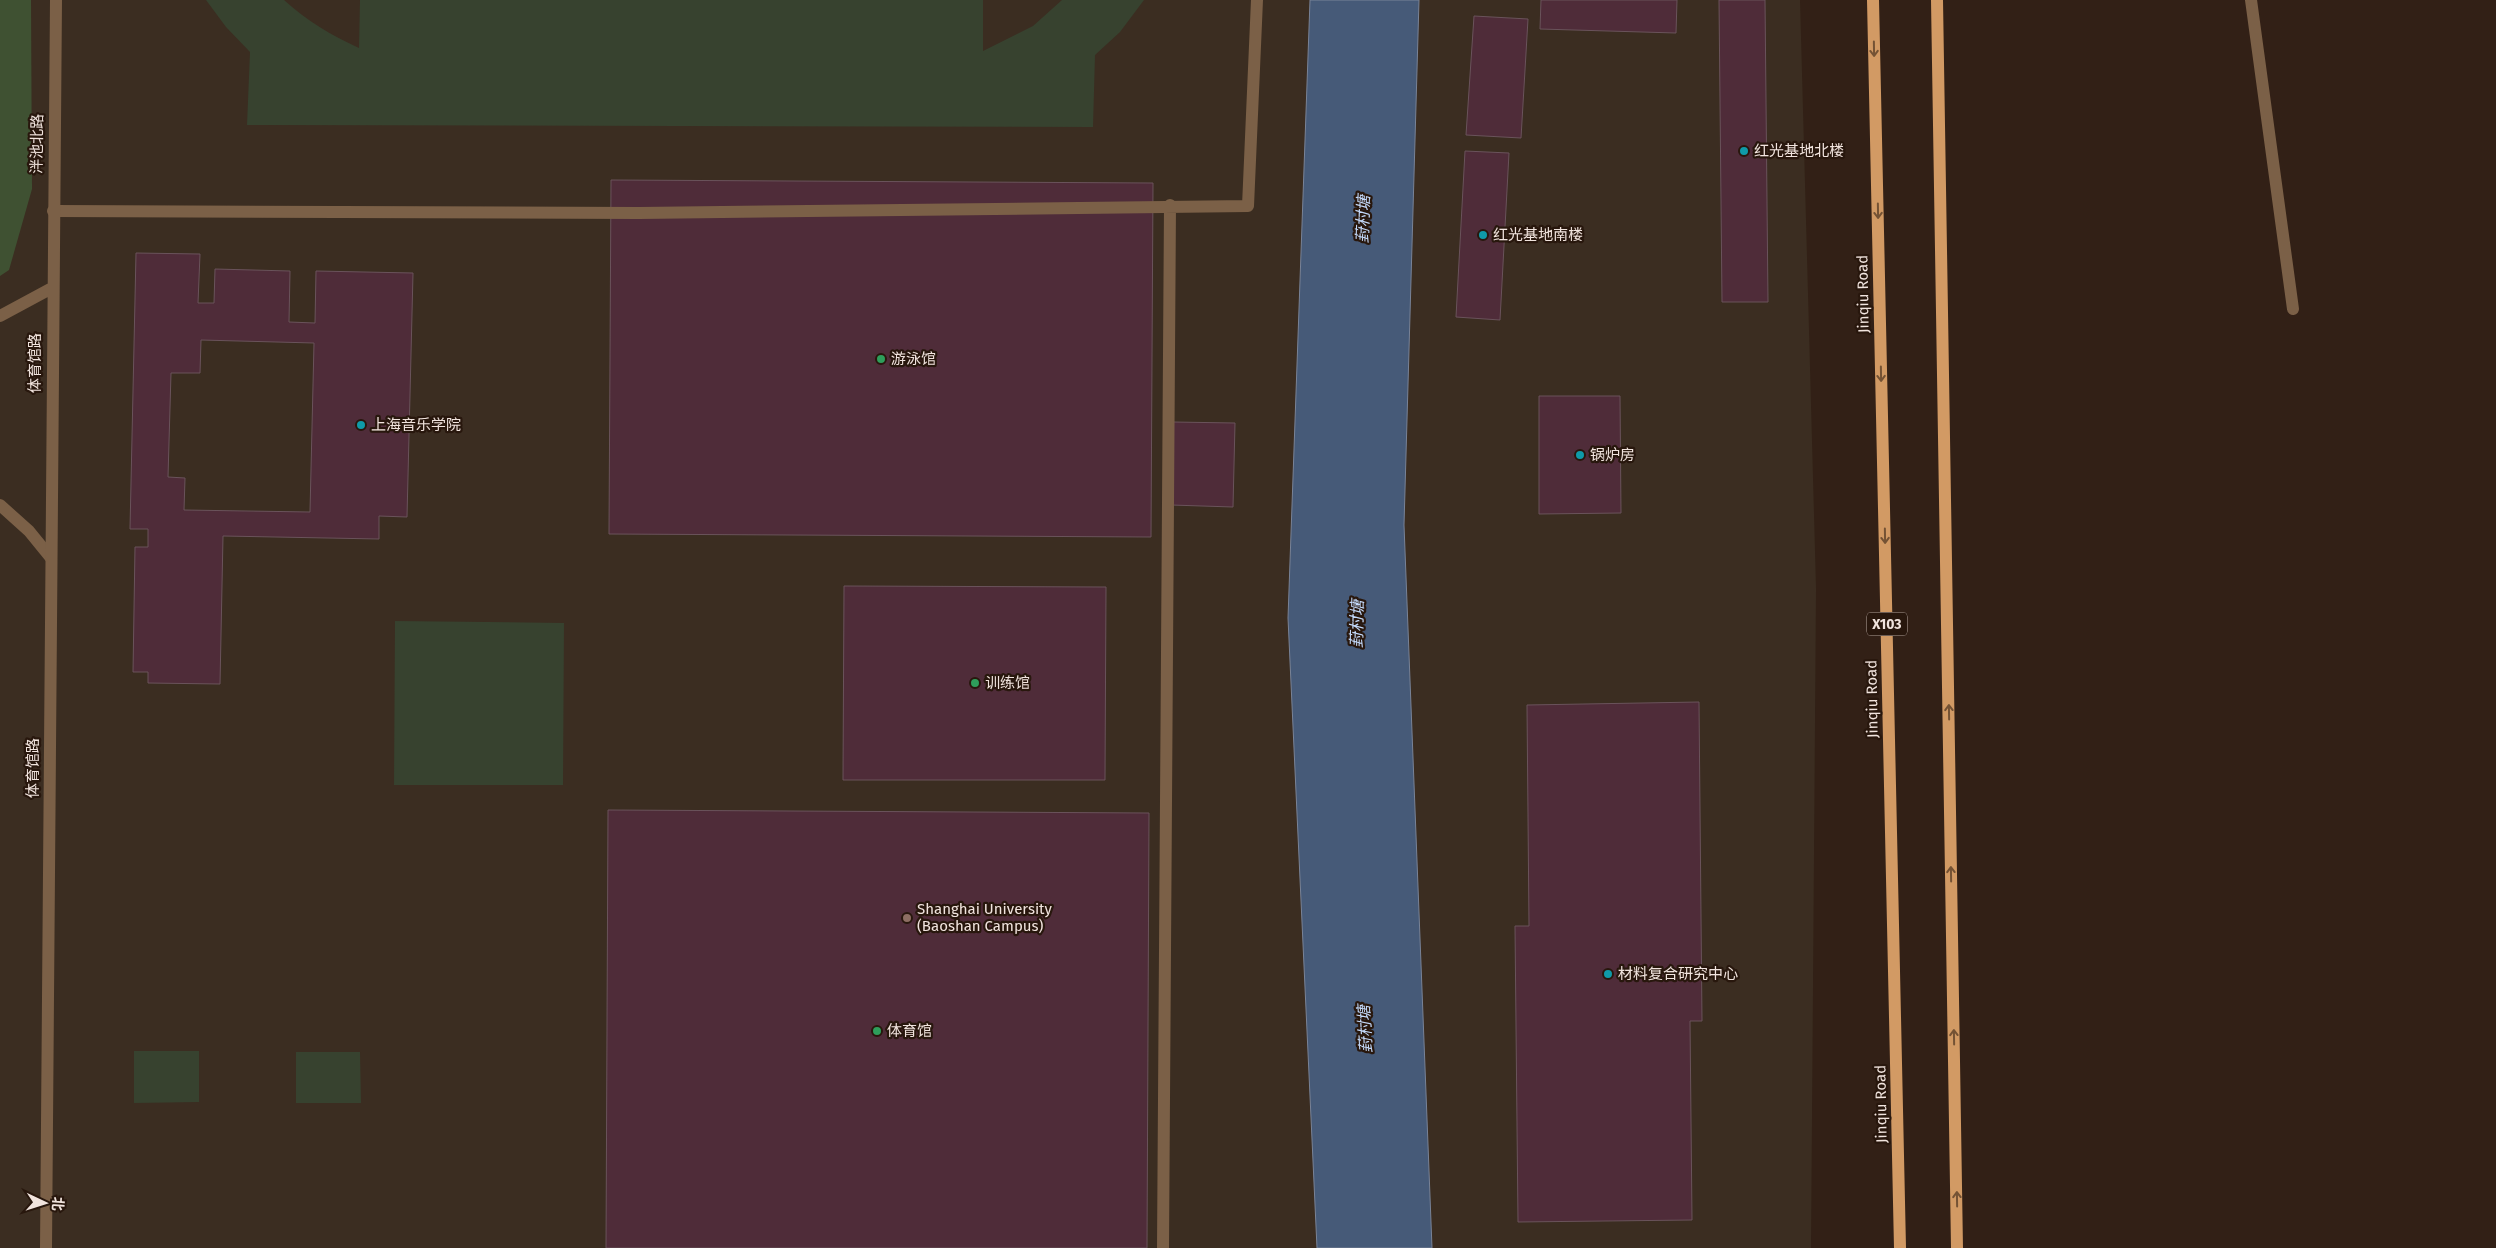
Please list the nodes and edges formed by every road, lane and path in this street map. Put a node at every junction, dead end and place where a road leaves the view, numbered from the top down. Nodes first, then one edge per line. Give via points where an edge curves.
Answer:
1 (56, 0) edge
2 (1257, 0) edge
3 (1873, 0) edge
4 (1937, 0) edge
5 (2251, 0) edge
6 (1170, 205) junction
7 (53, 211) junction
8 (52, 288) junction
9 (2293, 309) dead end
10 (0, 316) edge
11 (0, 505) edge
12 (51, 558) junction
13 (46, 1248) edge
14 (1163, 1248) edge
15 (1900, 1248) edge
16 (1957, 1248) edge

1 - 7 street, 泮池北路
2 - 6 street via 1248,206
3 -> 15 main road, Jinqiu Road / X103
16 -> 4 main road
5 - 9 street
6 - 7 street via 639,213
6 - 14 street
7 - 8 street, 泮池北路
8 - 10 street
8 - 12 street, 体育馆路
11 - 12 street via 29,531
12 - 13 street, 体育馆路

